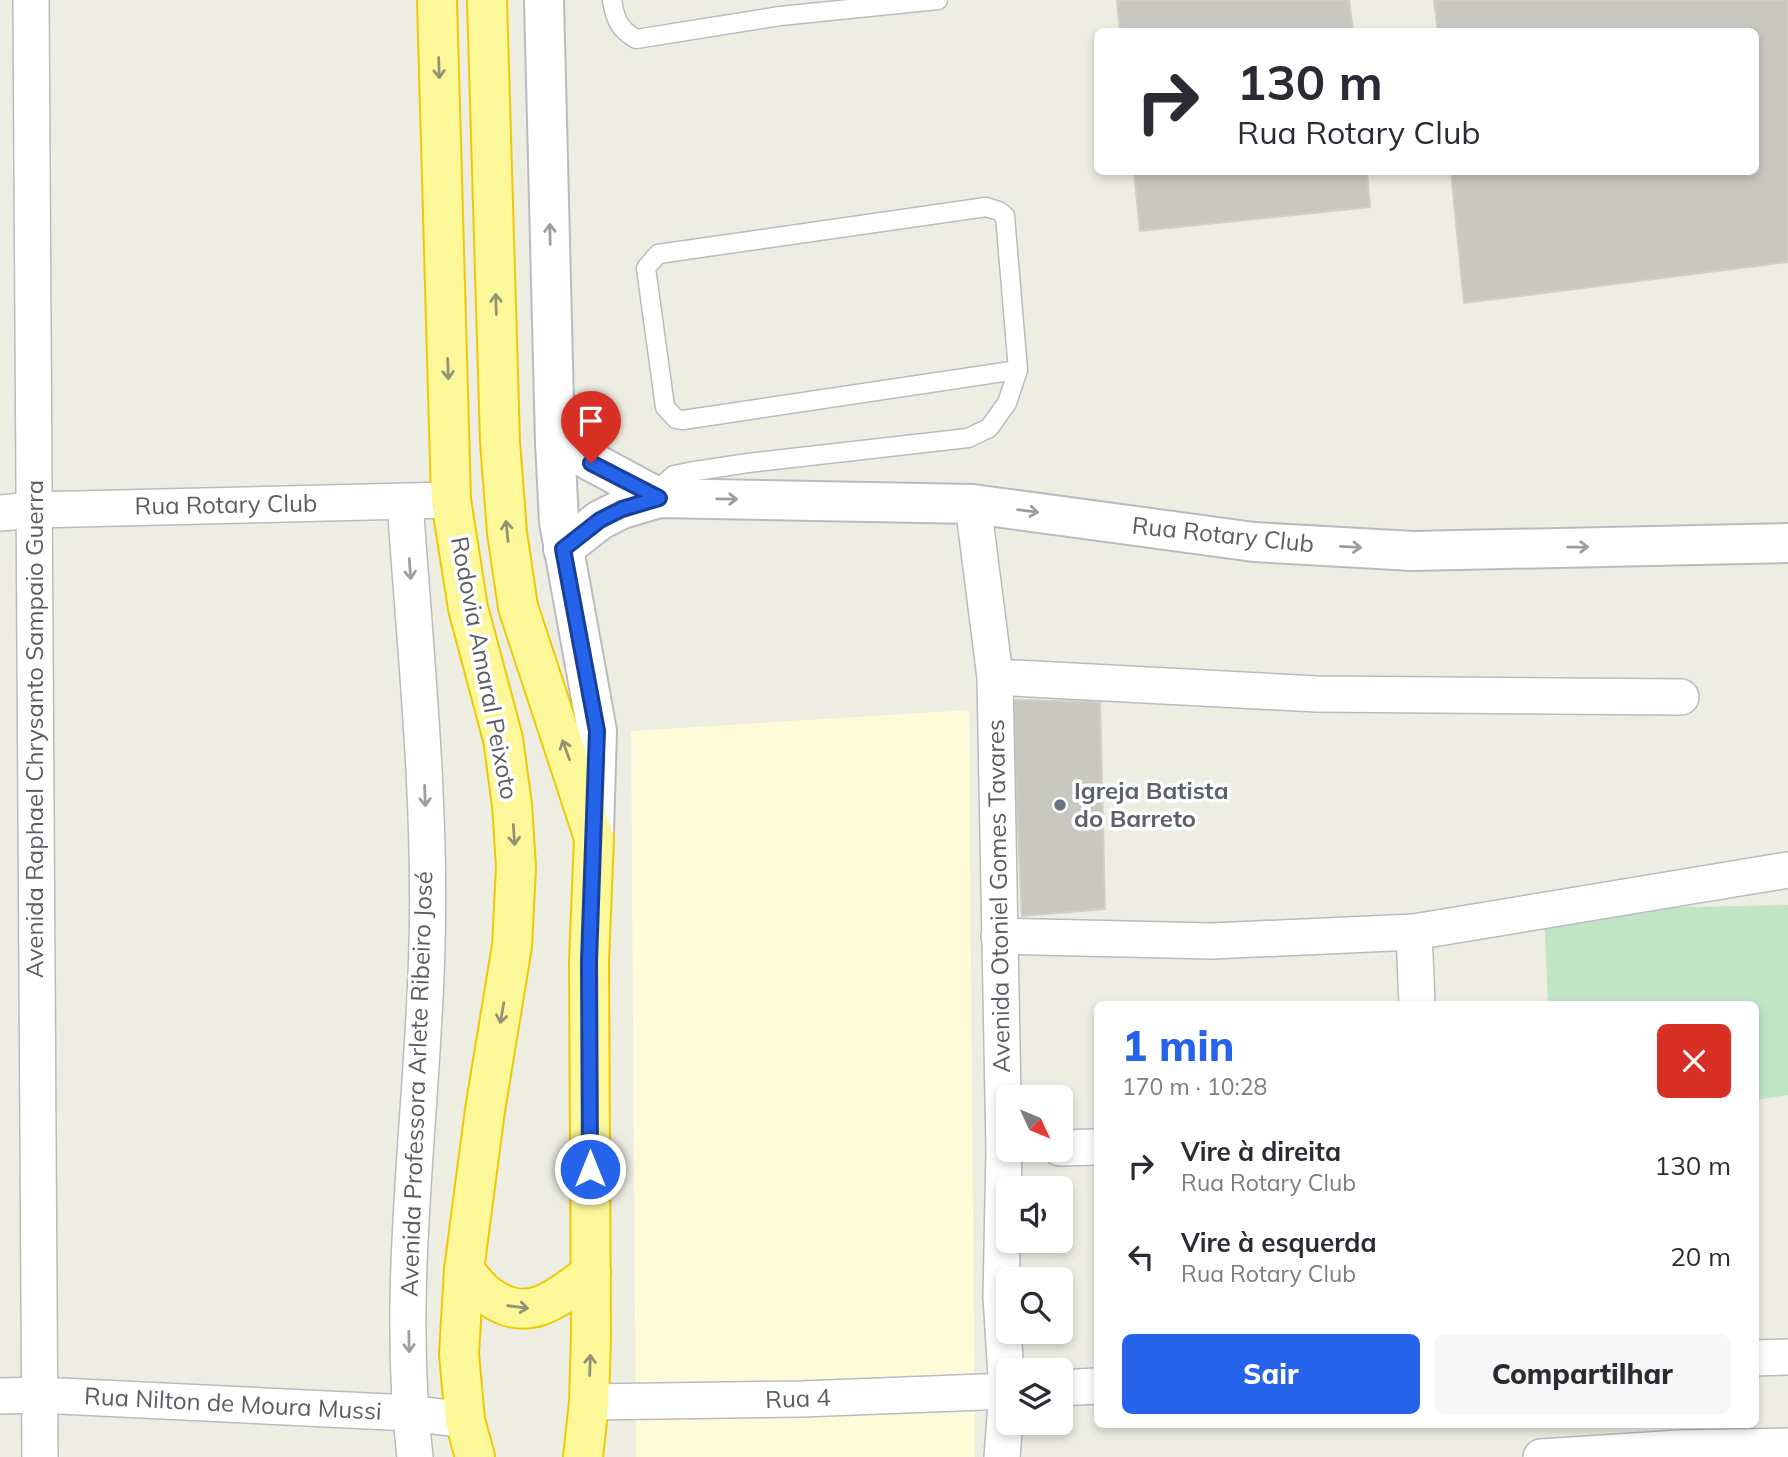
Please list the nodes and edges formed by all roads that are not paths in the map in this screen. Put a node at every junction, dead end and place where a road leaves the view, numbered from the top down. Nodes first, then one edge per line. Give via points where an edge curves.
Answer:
1 (31, 0) edge
2 (437, 0) edge
3 (487, 0) edge
4 (544, 0) edge
5 (612, 0) edge
6 (938, 0) edge
7 (1018, 370) junction
8 (555, 442) junction
9 (659, 498) junction
10 (451, 500) junction
11 (405, 501) junction
12 (973, 504) junction
13 (16, 511) edge
14 (1788, 543) edge
15 (563, 549) junction
16 (995, 677) junction
17 (1681, 697) dead end
18 (594, 838) junction
19 (1788, 870) edge
20 (1414, 932) junction
21 (999, 936) junction
22 (1417, 1001) edge
23 (1004, 1085) edge
24 (1094, 1147) edge
25 (1073, 1148) edge
26 (1006, 1162) edge
27 (464, 1270) junction
28 (591, 1273) junction
29 (1788, 1357) edge
30 (1005, 1358) edge
31 (1759, 1358) edge
32 (1094, 1386) edge
33 (1073, 1387) edge
34 (996, 1391) edge
35 (39, 1395) junction
36 (0, 1396) edge
37 (589, 1402) junction
38 (410, 1413) junction
39 (465, 1420) junction
40 (1004, 1435) edge
41 (1788, 1446) edge
42 (1580, 1456) edge
43 (40, 1457) edge
44 (415, 1457) edge
45 (475, 1457) edge
46 (583, 1457) edge
47 (1002, 1457) edge
48 (1541, 1457) edge

1 - 13 street, Avenida Raphael Chrysanto Sampaio Guerra
2 -> 10 highway, Rodovia Amaral Peixoto
18 -> 3 highway, Rodovia Amaral Peixoto via 518,607 507,533 500,442
8 -> 4 street, Rodovia Amaral Peixoto
5 - 6 lane via 615,18 624,32 636,39 780,16
7 - 7 lane via 1004,216 986,207 658,254 646,268 664,407 676,419
7 - 9 lane via 1007,403 989,428 968,438 689,471 666,482
8 - 9 street, Rua Rotary Club
8 - 15 street, Rodovia Amaral Peixoto
9 -> 12 street, Rua Rotary Club
9 - 15 street, Rua Rotary Club via 600,520
10 - 11 street, Rua Rotary Club
10 -> 27 highway, Rodovia Amaral Peixoto via 468,608 503,739 516,867 512,946
11 - 13 street, Rua Rotary Club
11 -> 38 street, Avenida Professora Arlete Ribeiro José via 425,792 427,945 408,1263
12 -> 14 street, Rua Rotary Club via 1254,542 1413,551
12 - 16 street, Avenida Otoniel Gomes Tavares
13 - 35 street, Avenida Raphael Chrysanto Sampaio Guerra
15 - 18 street, Rodovia Amaral Peixoto via 597,731
16 - 17 street via 1317,694
16 - 21 street, Avenida Otoniel Gomes Tavares
18 - 28 highway, Rodovia Amaral Peixoto via 589,961
19 - 20 street
20 - 21 street via 1212,941
20 - 22 street
21 - 23 street, Avenida Otoniel Gomes Tavares
24 - 25 street
26 - 30 street, Avenida Otoniel Gomes Tavares via 1000,1297
27 -> 28 highway via 489,1297 514,1310 534,1308 560,1296
27 - 39 highway, Rodovia Amaral Peixoto via 458,1354
37 -> 28 highway, Rodovia Amaral Peixoto
29 - 31 street
32 - 33 street
34 - 37 street, Rua 4
35 - 36 street, Rua Nilton de Moura Mussi
35 - 38 street, Rua Nilton de Moura Mussi
35 - 43 street, Avenida Raphael Chrysanto Sampaio Guerra
37 - 46 highway, Rodovia Amaral Peixoto
38 - 39 street, Rua Nilton de Moura Mussi
38 - 44 street, Avenida Professora Arlete Ribeiro José
39 - 45 highway, Rodovia Amaral Peixoto
40 - 47 street, Avenida Otoniel Gomes Tavares
41 - 42 street
42 - 48 street

